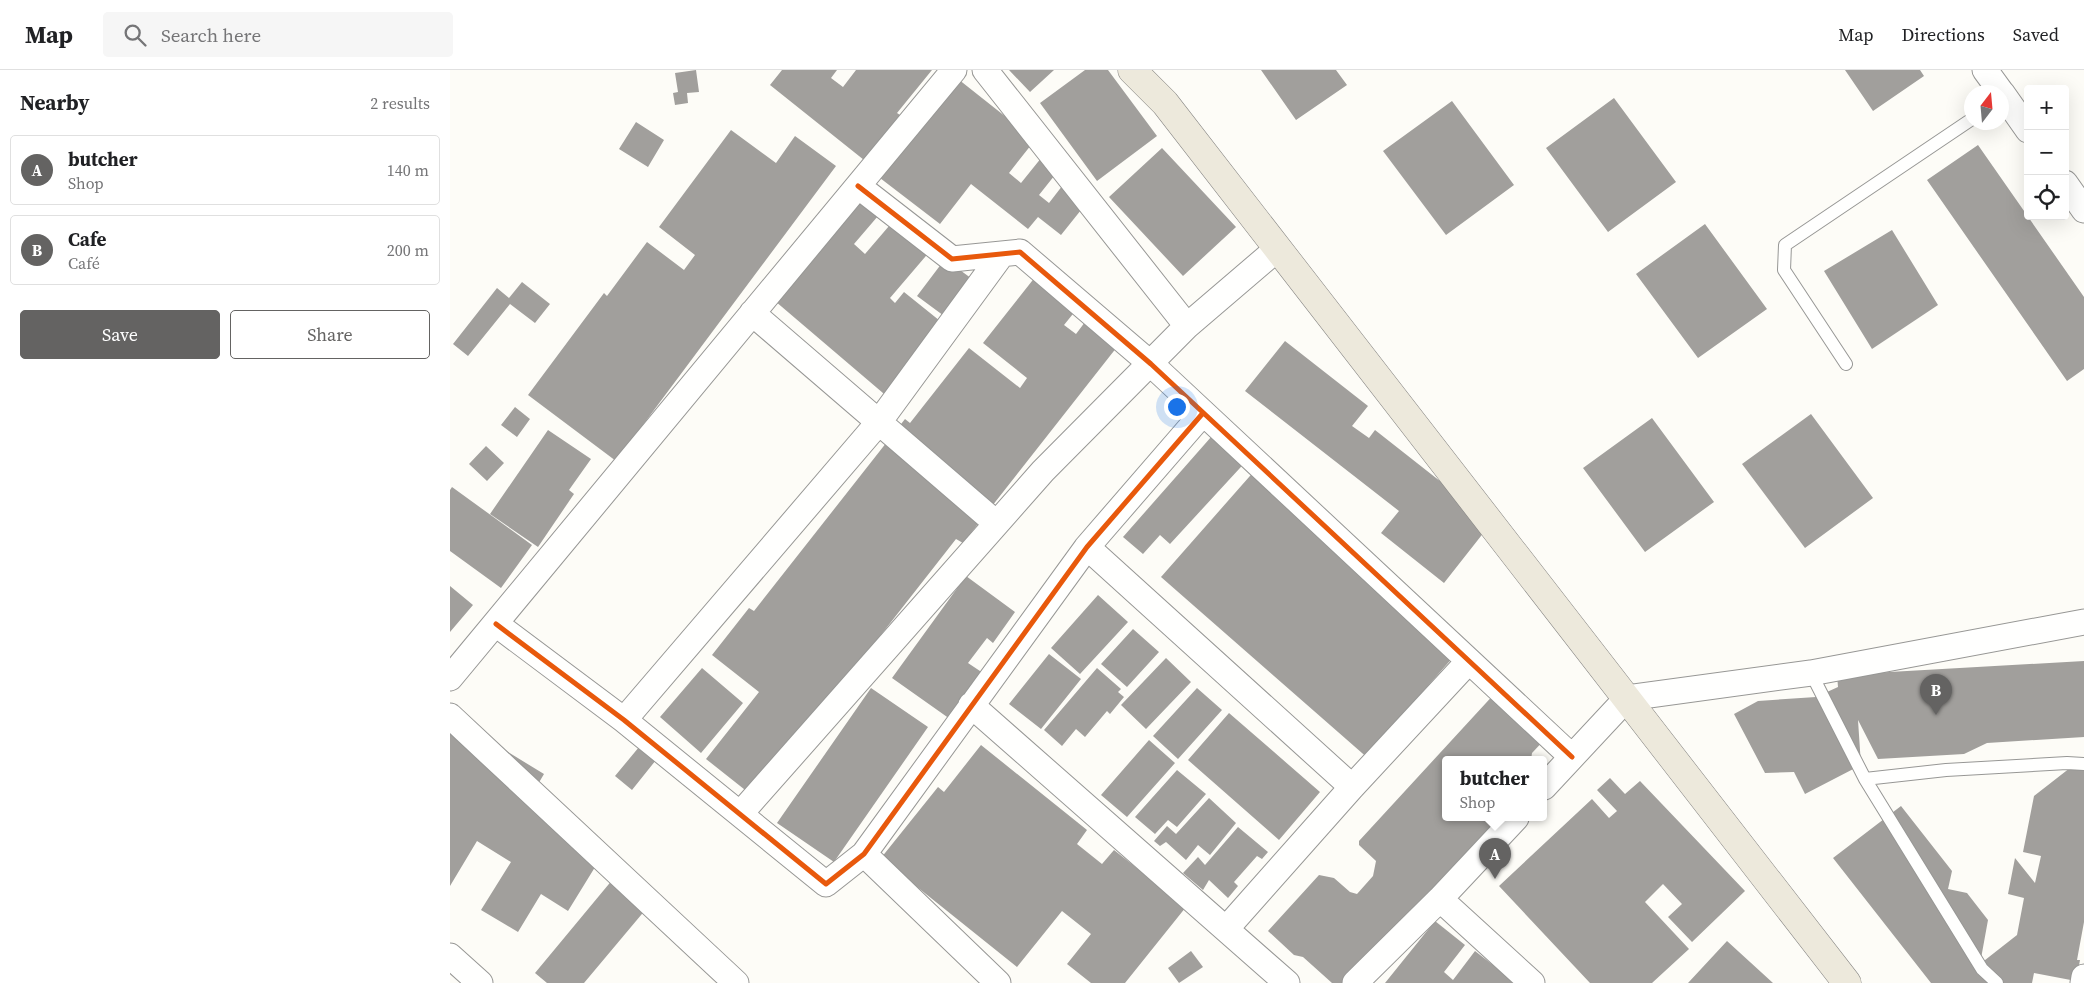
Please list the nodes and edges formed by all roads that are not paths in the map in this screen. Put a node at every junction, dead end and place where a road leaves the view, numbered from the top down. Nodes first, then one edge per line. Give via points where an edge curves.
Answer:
1 (954, 70) edge
2 (985, 70) edge
3 (1132, 70) edge
4 (1154, 70) edge
5 (1985, 70) edge
6 (1995, 85) edge
7 (1165, 103) junction
8 (2009, 105) edge
9 (1964, 124) edge
10 (2024, 125) edge
11 (858, 186) junction
12 (2069, 189) edge
13 (2084, 210) edge
14 (1277, 249) junction
15 (1002, 254) junction
16 (752, 313) junction
17 (1187, 326) junction
18 (1151, 364) junction
19 (1846, 364) dead end
20 (1203, 413) junction
21 (879, 422) junction
22 (996, 523) junction
23 (1087, 547) junction
24 (2084, 622) edge
25 (496, 624) junction
26 (1468, 662) junction
27 (1811, 673) junction
28 (450, 678) edge
29 (1627, 698) junction
30 (971, 705) junction
31 (450, 716) edge
32 (624, 720) junction
33 (1572, 757) junction
34 (2084, 764) edge
35 (1865, 779) junction
36 (1547, 785) edge
37 (1352, 787) junction
38 (741, 813) junction
39 (1513, 821) edge
40 (864, 854) junction
41 (1440, 899) junction
42 (1226, 929) junction
43 (450, 956) edge
44 (2084, 977) edge
45 (480, 983) edge
46 (736, 983) edge
47 (998, 983) edge
48 (1287, 983) edge
49 (1355, 983) edge
50 (1532, 983) edge
51 (1847, 983) edge
52 (1997, 983) edge
53 (2083, 983) edge

1 - 11 street
2 - 17 street
3 - 7 main road
4 - 7 main road
5 - 6 street
7 - 14 main road
8 - 10 street
9 - 19 lane via 1785,245 1784,270
11 - 15 street via 952,260
11 - 16 street
12 - 13 street
14 - 17 street
14 - 29 main road
15 - 18 street via 1020,252
15 - 21 street
16 - 21 street
16 - 25 street
17 - 18 street
18 - 20 street
18 - 22 street
20 - 23 street
20 - 26 street
21 - 22 street
21 - 32 street
22 - 38 street
23 - 30 street
23 - 37 street
24 - 27 street
25 - 28 street
25 - 32 street
26 - 33 street
26 - 37 street
27 - 29 street
27 - 35 lane
29 - 33 street
29 - 51 main road
30 - 40 street
30 - 42 street
31 - 46 street
32 - 38 street
33 - 36 street
34 - 35 lane via 1946,770
35 - 52 lane via 1982,969
37 - 42 street
38 - 40 street via 826,884
39 - 41 street
40 - 47 street
41 - 49 street
41 - 50 street
42 - 48 street
43 - 45 street
44 - 53 street

